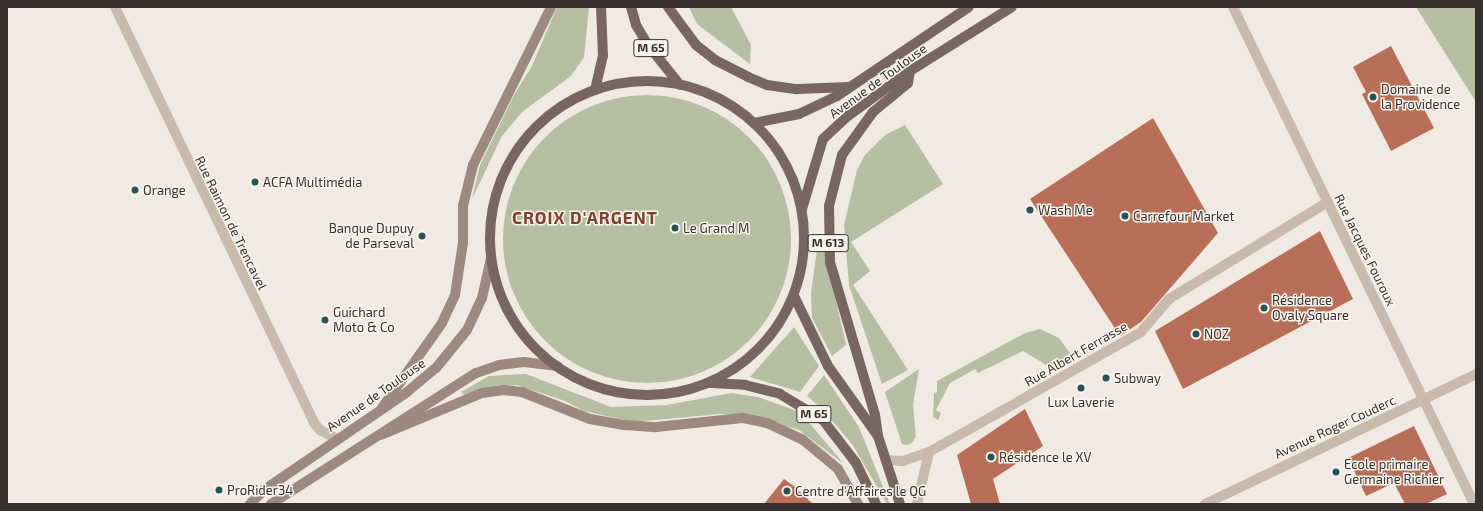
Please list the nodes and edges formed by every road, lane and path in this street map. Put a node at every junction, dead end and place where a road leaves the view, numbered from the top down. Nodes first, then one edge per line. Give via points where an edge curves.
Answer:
1 (115, 7) edge
2 (552, 7) edge
3 (602, 7) edge
4 (631, 7) edge
5 (668, 7) edge
6 (969, 7) edge
7 (1012, 7) edge
8 (1233, 7) edge
9 (910, 72) junction
10 (680, 84) junction
11 (849, 87) junction
12 (595, 90) junction
13 (754, 123) junction
14 (1328, 202) junction
15 (802, 209) junction
16 (491, 258) junction
17 (794, 296) junction
18 (558, 366) junction
19 (1476, 374) edge
20 (711, 383) junction
21 (1424, 400) junction
22 (382, 408) junction
23 (381, 435) junction
24 (878, 436) junction
25 (337, 439) junction
26 (929, 452) junction
27 (886, 460) junction
28 (250, 504) edge
29 (271, 504) edge
30 (858, 504) edge
31 (876, 504) edge
32 (900, 504) edge
33 (917, 504) edge
34 (1205, 504) edge
35 (1474, 504) edge

1 - 25 street, Rue Raimon de Trencavel via 314,423 320,430
2 - 22 main road via 473,165 463,206 463,243 455,295 442,323
3 - 12 main road via 603,56
4 - 10 main road, M 65 via 636,25 648,45
5 - 11 main road via 696,45 715,60 748,78 767,85 797,90
6 - 11 main road, Avenue de Toulouse
7 - 9 main road, Avenue de Toulouse / M 613
8 - 14 street, Rue Jacques Fouroux
9 - 15 main road, Avenue de Toulouse / M 613 via 848,116 823,139
9 - 24 main road, M 613 via 908,83 873,112 842,155 829,206 830,262 875,415
10 - 12 main road via 637,81
10 - 13 main road via 720,99
11 - 13 main road, Avenue de Toulouse via 799,114
12 - 16 main road via 553,112 532,130 515,152 502,177 494,203 490,231
13 - 15 main road via 785,162
14 - 21 street, Rue Jacques Fouroux
14 - 26 street, Rue Albert Ferrasse via 1169,299 1141,332
15 - 17 main road via 804,253
16 - 18 main road via 507,308 538,350
16 - 22 main road, Avenue de Toulouse via 482,298 467,330 436,368
17 - 20 main road via 780,322 756,352
17 - 24 main road via 828,366
18 - 20 main road via 582,381 609,390 637,394 665,394
18 - 23 main road via 524,362 499,365 476,373
19 - 21 street, Avenue Roger Couderc
20 - 31 main road, M 65 via 745,385 780,394 823,420 856,463
21 - 34 street, Avenue Roger Couderc
21 - 35 street, Rue Jacques Fouroux
22 - 25 main road, Avenue de Toulouse
23 - 29 main road
23 - 30 main road via 482,393 503,390 522,392 590,419 625,425 656,427 743,418 788,432 815,449 838,469
24 - 27 main road
25 - 28 main road, Avenue de Toulouse via 264,490
26 - 27 street, Rue Albert Ferrasse via 903,462
26 - 33 street
27 - 32 main road

